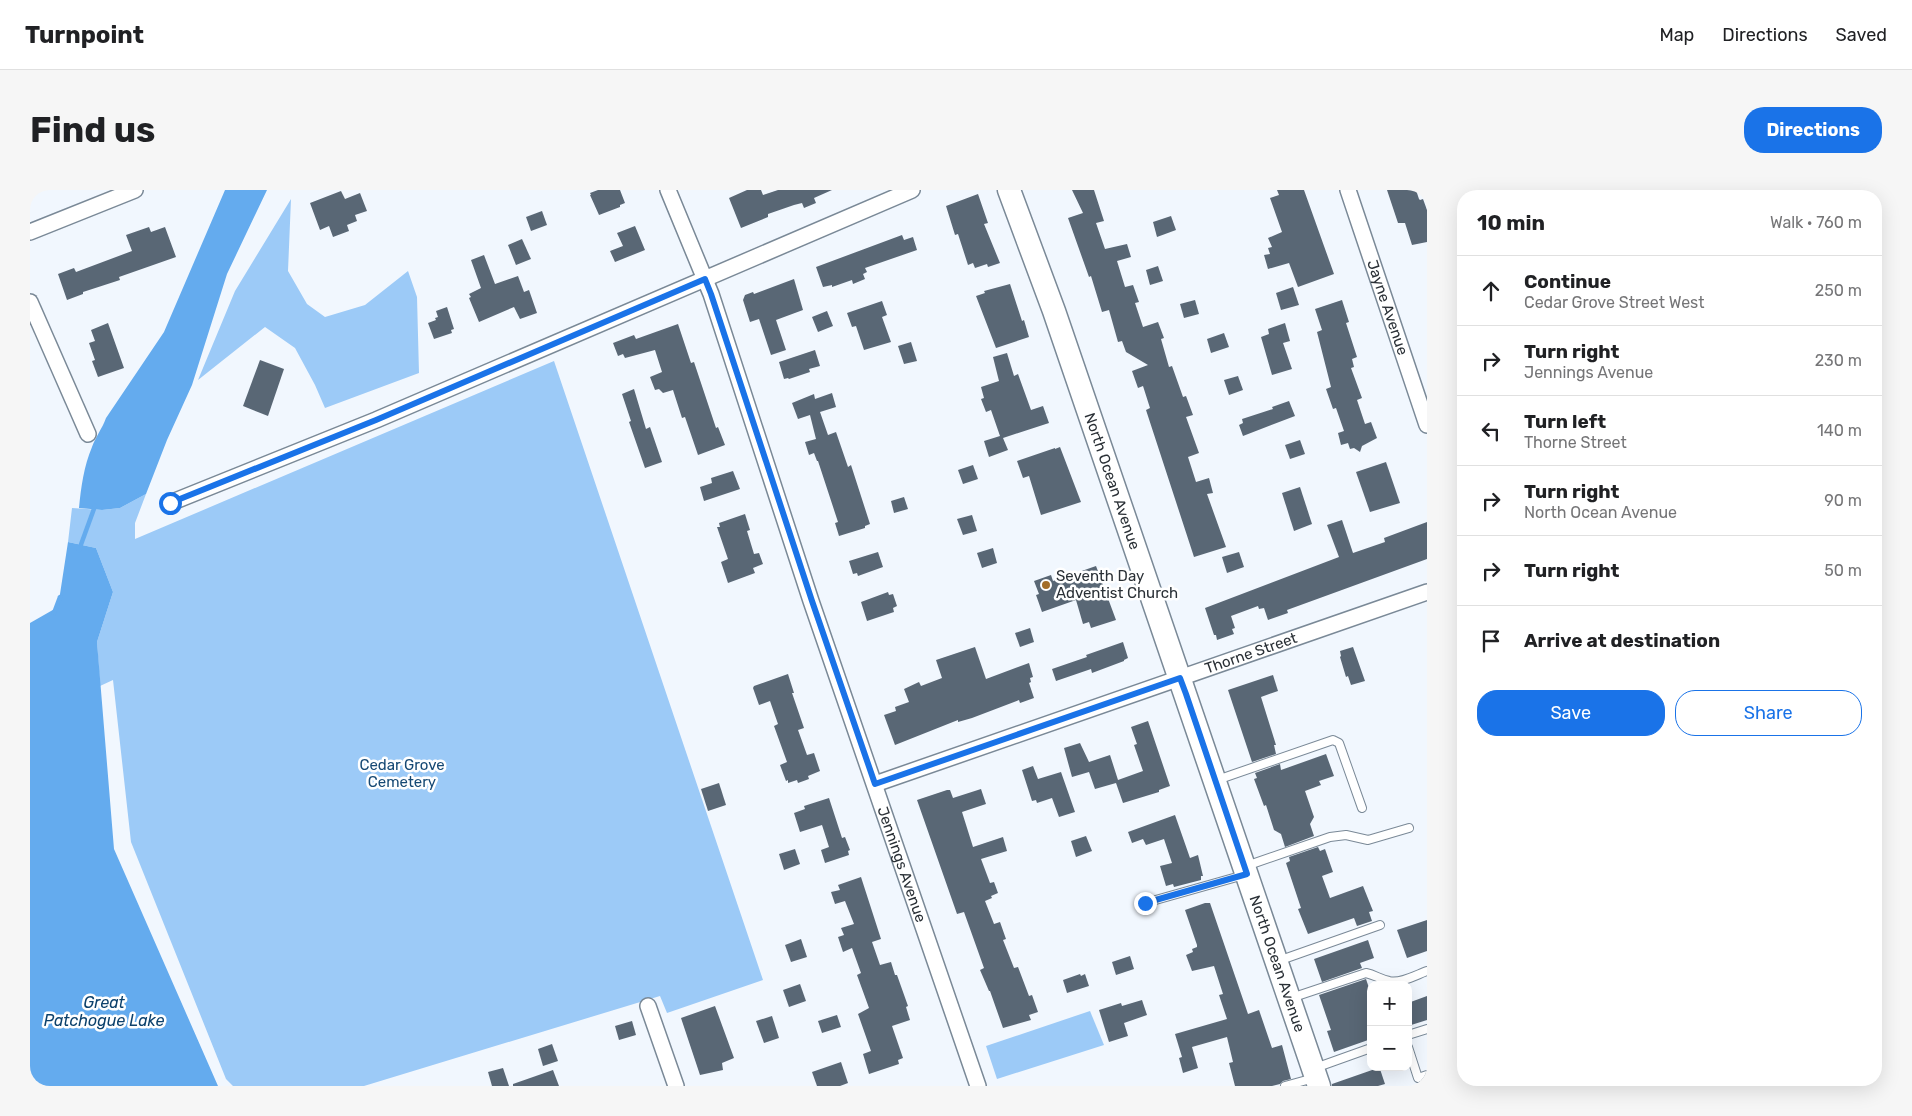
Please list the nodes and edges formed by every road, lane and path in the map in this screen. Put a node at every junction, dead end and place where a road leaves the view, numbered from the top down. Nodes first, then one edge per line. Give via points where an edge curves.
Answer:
1 (135, 190) edge
2 (668, 190) edge
3 (912, 190) edge
4 (1009, 190) edge
5 (1348, 190) edge
6 (30, 232) edge
7 (705, 279) junction
8 (30, 302) edge
9 (1427, 425) edge
10 (88, 434) dead end
11 (170, 503) dead end
12 (1427, 592) edge
13 (1180, 678) junction
14 (1216, 780) junction
15 (875, 784) junction
16 (1362, 808) dead end
17 (1409, 828) dead end
18 (1246, 871) junction
19 (1145, 903) dead end
20 (1380, 925) dead end
21 (1276, 961) junction
22 (1427, 971) edge
23 (1289, 998) junction
24 (648, 1006) dead end
25 (1427, 1029) edge
26 (1412, 1034) edge
27 (1367, 1050) edge
28 (1412, 1060) edge
29 (1427, 1075) edge
30 (1316, 1077) edge
31 (1419, 1082) edge
32 (676, 1086) edge
33 (978, 1086) edge
34 (1285, 1086) edge

1 - 6 street
2 - 7 street, Jennings Avenue
3 - 7 street
4 - 13 street, North Ocean Avenue
5 - 9 street, Jayne Avenue
7 - 11 street via 376,420
7 - 15 street, Jennings Avenue
8 - 10 street
12 - 13 street, Thorne Street
13 - 14 street, North Ocean Avenue
13 - 15 street, Thorne Street
14 - 16 lane via 1333,740 1338,743
14 - 18 street, North Ocean Avenue
15 - 33 street, Jennings Avenue
17 - 18 lane via 1368,840 1346,835 1330,837
18 - 19 lane
18 - 21 street, North Ocean Avenue
20 - 21 lane
21 - 23 street, North Ocean Avenue
22 - 23 lane via 1396,982 1366,973
23 - 30 street, North Ocean Avenue
24 - 32 street
25 - 26 lane
27 - 30 lane
28 - 31 lane
29 - 31 lane
30 - 34 lane

